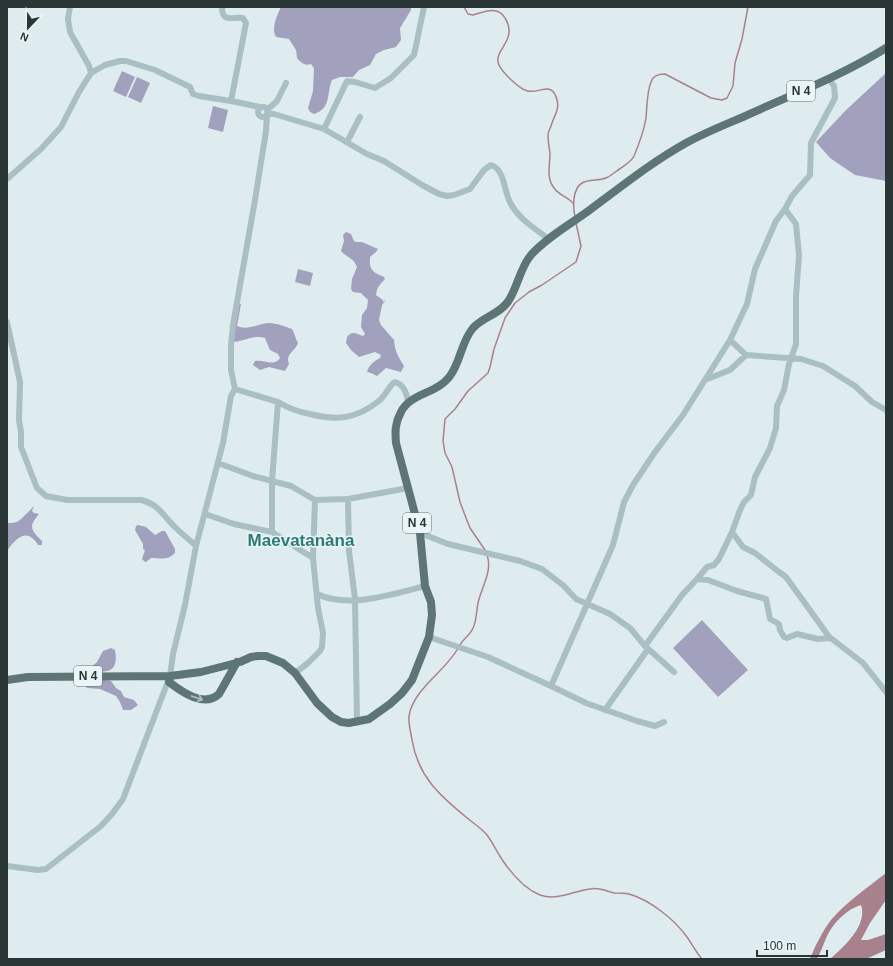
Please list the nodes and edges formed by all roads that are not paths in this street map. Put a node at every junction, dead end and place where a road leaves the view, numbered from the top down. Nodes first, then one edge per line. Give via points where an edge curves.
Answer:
1 (70, 7) edge
2 (222, 7) edge
3 (424, 7) edge
4 (886, 48) edge
5 (91, 73) junction
6 (828, 79) junction
7 (286, 83) dead end
8 (231, 100) junction
9 (263, 111) junction
10 (360, 117) dead end
11 (324, 129) junction
12 (347, 142) junction
13 (7, 179) edge
14 (785, 209) junction
15 (549, 239) junction
16 (7, 322) edge
17 (730, 340) junction
18 (746, 355) junction
19 (792, 358) junction
20 (705, 380) junction
21 (235, 389) junction
22 (408, 401) junction
23 (278, 402) junction
24 (886, 410) edge
25 (218, 463) junction
26 (272, 481) junction
27 (408, 488) junction
28 (348, 499) junction
29 (315, 500) junction
30 (205, 514) junction
31 (272, 532) junction
32 (732, 532) junction
33 (420, 533) junction
34 (196, 546) junction
35 (313, 558) junction
36 (697, 579) junction
37 (426, 586) junction
38 (317, 594) junction
39 (355, 600) junction
40 (587, 604) junction
41 (429, 637) junction
42 (830, 638) junction
43 (647, 648) junction
44 (237, 662) junction
45 (674, 672) dead end
46 (295, 673) junction
47 (170, 676) junction
48 (7, 680) edge
49 (551, 686) junction
50 (886, 692) edge
51 (605, 710) junction
52 (357, 722) junction
53 (664, 722) dead end
54 (7, 866) edge

1 - 5 street via 70,32
2 - 8 street via 225,17 244,18 246,23
3 - 11 street via 414,55 391,78 375,88 347,81
4 - 6 main road, N 4 via 859,65
5 - 8 street via 105,65 126,61 155,70 190,87 193,94
5 - 13 street via 61,127
6 - 14 street via 834,86 835,98 811,143 810,175 792,196
6 - 15 main road, N 4 via 686,142
7 - 9 street via 277,101
8 - 9 street
9 - 11 street
9 - 21 street via 266,131 233,325 230,370
10 - 12 street
11 - 12 street
12 - 15 street via 422,185 447,196 459,195 470,189 484,170 491,165 494,166 503,180 512,206 528,223
14 - 17 street via 776,221 755,269 747,304
14 - 19 street via 796,224 799,255 796,344
15 - 22 main road, N 4 via 530,257 509,302 474,327 445,382 436,389
16 - 34 street via 20,382 21,447 37,488 46,496 67,500 141,500 152,503
17 - 18 street
17 - 20 street
18 - 19 street
18 - 20 street via 724,374
19 - 24 street via 823,366
19 - 32 street via 777,406 773,439
20 - 40 street via 632,485 621,510 613,545
21 - 23 street
21 - 25 street via 231,396
22 - 23 street via 404,388 395,382 383,397 369,408 340,418 330,419 300,412
22 - 27 main road, N 4 via 397,419 395,430
23 - 26 street
25 - 26 street
25 - 30 street
26 - 29 street via 291,486
26 - 31 street
27 - 28 street
27 - 33 main road, N 4
28 - 29 street
28 - 39 street via 349,551
29 - 35 street
30 - 31 street via 234,524
30 - 34 street
31 - 35 street
32 - 36 street via 719,559 714,565 707,567
32 - 42 street via 743,547 786,577
33 - 37 main road, N 4
33 - 40 street via 448,544 520,560 542,569 576,599
34 - 47 street
35 - 38 street
36 - 42 street via 708,580 766,599 770,619 779,624 786,638 798,634 818,639
36 - 43 street via 682,595
37 - 39 street via 367,600
37 - 41 main road, N 4 via 432,615
38 - 39 street via 340,600
38 - 46 street via 323,633 322,647
39 - 52 street
40 - 43 street via 610,614 630,628
40 - 49 street
41 - 49 street via 466,649
41 - 52 main road, N 4 via 412,680 390,704 370,719
42 - 50 street via 863,663
43 - 45 street
43 - 51 street
44 - 46 main road, N 4 via 266,656 283,663
44 - 47 main road, N 4 via 201,672
47 -> 44 main road via 169,682 179,689 207,700 219,694
46 - 52 main road, N 4 via 317,703 332,717 341,722
47 - 48 main road, N 4 via 28,677
47 - 54 street via 123,799 112,814 46,869
49 - 51 street
51 - 53 street via 655,726

